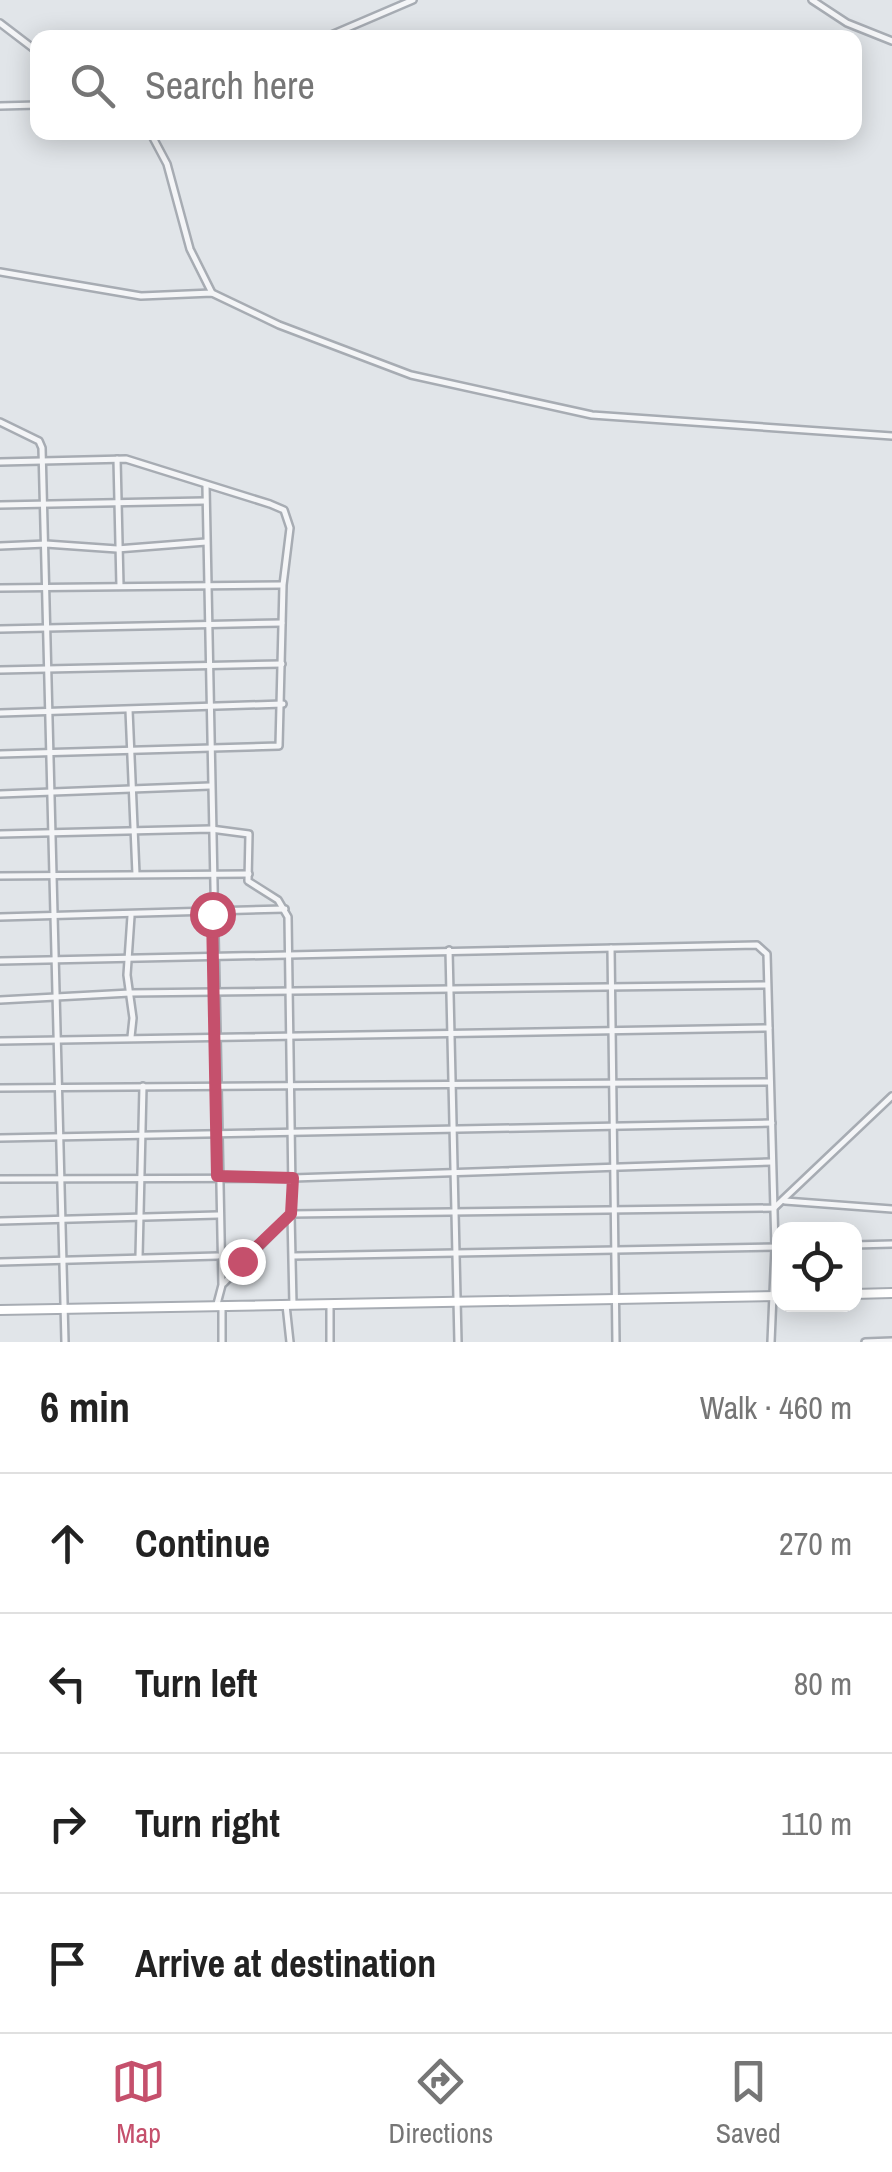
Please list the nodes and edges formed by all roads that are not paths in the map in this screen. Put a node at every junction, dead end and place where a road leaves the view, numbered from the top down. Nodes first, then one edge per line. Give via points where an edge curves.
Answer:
1 (413, 0) edge
2 (812, 0) edge
3 (0, 24) edge
4 (343, 30) edge
5 (892, 41) edge
6 (30, 46) edge
7 (30, 104) edge
8 (0, 106) edge
9 (154, 140) edge
10 (0, 272) edge
11 (212, 294) junction
12 (0, 422) edge
13 (892, 436) edge
14 (117, 459) junction
15 (43, 460) junction
16 (0, 462) edge
17 (206, 486) junction
18 (205, 501) junction
19 (117, 502) junction
20 (44, 504) junction
21 (0, 505) edge
22 (206, 542) junction
23 (46, 544) junction
24 (0, 546) edge
25 (117, 549) junction
26 (207, 585) junction
27 (283, 585) junction
28 (120, 586) junction
29 (47, 587) junction
30 (0, 588) edge
31 (283, 623) junction
32 (207, 624) junction
33 (47, 629) junction
34 (0, 630) edge
35 (208, 664) junction
36 (283, 664) junction
37 (50, 668) junction
38 (0, 670) edge
39 (284, 704) junction
40 (208, 708) junction
41 (130, 710) junction
42 (51, 712) junction
43 (0, 713) edge
44 (209, 749) junction
45 (130, 751) junction
46 (0, 754) edge
47 (52, 754) junction
48 (210, 786) junction
49 (131, 789) junction
50 (53, 793) junction
51 (0, 794) edge
52 (210, 829) junction
53 (134, 831) junction
54 (54, 833) junction
55 (0, 834) edge
56 (211, 873) junction
57 (55, 874) junction
58 (136, 874) junction
59 (249, 874) junction
60 (0, 876) edge
61 (285, 909) junction
62 (212, 914) junction
63 (56, 916) junction
64 (131, 916) junction
65 (0, 917) edge
66 (611, 948) junction
67 (449, 949) junction
68 (290, 953) junction
69 (213, 954) junction
70 (130, 957) junction
71 (57, 959) junction
72 (0, 961) edge
73 (768, 985) junction
74 (612, 988) junction
75 (449, 991) junction
76 (130, 993) junction
77 (291, 994) junction
78 (58, 995) junction
79 (214, 995) junction
80 (0, 1000) edge
81 (769, 1028) junction
82 (613, 1030) junction
83 (450, 1031) junction
84 (214, 1035) junction
85 (291, 1035) junction
86 (130, 1038) junction
87 (58, 1039) junction
88 (0, 1041) edge
89 (770, 1082) junction
90 (452, 1084) junction
91 (215, 1085) junction
92 (290, 1085) junction
93 (614, 1085) junction
94 (143, 1086) junction
95 (60, 1087) junction
96 (0, 1088) edge
97 (892, 1096) edge
98 (772, 1123) junction
99 (615, 1129) junction
100 (453, 1131) junction
101 (291, 1134) junction
102 (216, 1135) junction
103 (143, 1136) junction
104 (61, 1137) junction
105 (0, 1138) edge
106 (772, 1162) junction
107 (616, 1170) junction
108 (454, 1171) junction
109 (217, 1176) junction
110 (139, 1177) junction
111 (62, 1178) junction
112 (293, 1178) junction
113 (0, 1179) edge
114 (784, 1201) junction
115 (774, 1208) junction
116 (892, 1209) edge
117 (618, 1210) junction
118 (455, 1212) junction
119 (291, 1214) junction
120 (218, 1215) junction
121 (136, 1217) junction
122 (0, 1220) edge
123 (60, 1221) junction
124 (775, 1222) edge
125 (892, 1244) edge
126 (862, 1245) edge
127 (772, 1247) edge
128 (618, 1250) junction
129 (456, 1253) junction
130 (218, 1256) junction
131 (292, 1256) junction
132 (138, 1258) junction
133 (0, 1262) edge
134 (60, 1262) junction
135 (222, 1285) junction
136 (862, 1294) edge
137 (892, 1294) edge
138 (772, 1297) edge
139 (616, 1299) junction
140 (457, 1302) junction
141 (219, 1305) junction
142 (290, 1305) junction
143 (330, 1305) junction
144 (64, 1308) junction
145 (0, 1310) edge
146 (774, 1312) edge
147 (892, 1341) edge
148 (65, 1342) edge
149 (222, 1342) edge
150 (290, 1342) edge
151 (330, 1342) edge
152 (458, 1342) edge
153 (616, 1342) edge
154 (771, 1342) edge
155 (865, 1342) edge

1 - 4 street
2 - 5 street
3 - 6 street
7 - 8 street
9 - 11 street
10 - 11 street via 141,296
11 - 13 street via 411,374 586,414
12 - 15 street via 39,442
14 - 15 street
14 - 17 street
14 - 19 street
15 - 16 street
15 - 20 street
17 - 18 street
17 - 27 street via 284,510 290,528
18 - 19 street
18 - 22 street
19 - 20 street
19 - 25 street
20 - 21 street
20 - 23 street
22 - 25 street
22 - 26 street
23 - 24 street
23 - 25 street
23 - 29 street
25 - 28 street
26 - 27 street
26 - 28 street
26 - 32 street
27 - 31 street
28 - 29 street
29 - 30 street
29 - 33 street
31 - 32 street
31 - 36 street
32 - 33 street
32 - 35 street
33 - 34 street
33 - 37 street
35 - 36 street
35 - 37 street
35 - 40 street
36 - 39 street
37 - 38 street
37 - 42 street
39 - 40 street
39 - 44 street via 279,746
40 - 41 street
40 - 44 street
41 - 42 street
41 - 45 street
42 - 43 street
42 - 47 street
44 - 45 street
44 - 48 street
45 - 47 street
45 - 49 street
46 - 47 street
47 - 50 street
48 - 49 street
48 - 52 street
49 - 50 street
49 - 53 street
50 - 51 street
50 - 54 street
52 - 53 street
52 - 56 street
52 - 59 street via 249,834
53 - 54 street
53 - 58 street
54 - 55 street
54 - 57 street
56 - 58 street
56 - 59 street
56 - 62 street
57 - 58 street
57 - 60 street
57 - 63 street
59 - 61 street via 250,883
61 - 62 street
61 - 68 street
62 - 64 street
62 - 69 street
63 - 64 street
63 - 65 street
63 - 71 street
64 - 70 street
66 - 67 street
66 - 73 street via 757,944 767,954
66 - 74 street
67 - 68 street
67 - 75 street
68 - 69 street
68 - 77 street
69 - 70 street
69 - 79 street
70 - 71 street
70 - 76 street
71 - 72 street
71 - 78 street
73 - 74 street
73 - 81 street
74 - 75 street
74 - 82 street
75 - 77 street
75 - 83 street
76 - 78 street
76 - 79 street
76 - 86 street
77 - 79 street
77 - 85 street
78 - 80 street
78 - 87 street
79 - 84 street
81 - 82 street
81 - 89 street
82 - 83 street
82 - 93 street
83 - 85 street
83 - 90 street
84 - 85 street
84 - 86 street
84 - 91 street
85 - 92 street
86 - 87 street
87 - 88 street
87 - 95 street
89 - 93 street
89 - 98 street
90 - 92 street
90 - 93 street
90 - 100 street
91 - 92 street
91 - 94 street
91 - 102 street
92 - 101 street
93 - 99 street
94 - 95 street
94 - 103 street
95 - 96 street
95 - 104 street
97 - 114 street
98 - 99 street
98 - 106 street
99 - 100 street
99 - 107 street
100 - 101 street
100 - 108 street
101 - 102 street
101 - 112 street
102 - 103 street
102 - 109 street
103 - 104 street
103 - 110 street
104 - 105 street
104 - 111 street
106 - 107 street
106 - 115 street
107 - 108 street
107 - 117 street
108 - 112 street
108 - 118 street
109 - 110 street
109 - 112 street
109 - 120 street
110 - 111 street
110 - 121 street
111 - 113 street
111 - 123 street
112 - 119 street
114 - 115 street
114 - 116 street
115 - 117 street
115 - 124 street
117 - 118 street
117 - 128 street
118 - 119 street
118 - 129 street
119 - 131 street
119 - 135 street
120 - 121 street
120 - 130 street
121 - 123 street
121 - 132 street
122 - 123 street
123 - 134 street
125 - 126 street
127 - 128 street
128 - 129 street
128 - 139 street
129 - 131 street
129 - 140 street
130 - 132 street
130 - 135 street
131 - 142 street
132 - 134 street
133 - 134 street
134 - 144 street
135 - 141 street
136 - 137 street
138 - 139 street
139 - 140 street
139 - 153 street
140 - 143 street
140 - 152 street
141 - 142 street
141 - 144 street
141 - 149 street
142 - 143 street
142 - 150 street
143 - 151 street
144 - 145 street
144 - 148 street
146 - 154 street
147 - 155 street

